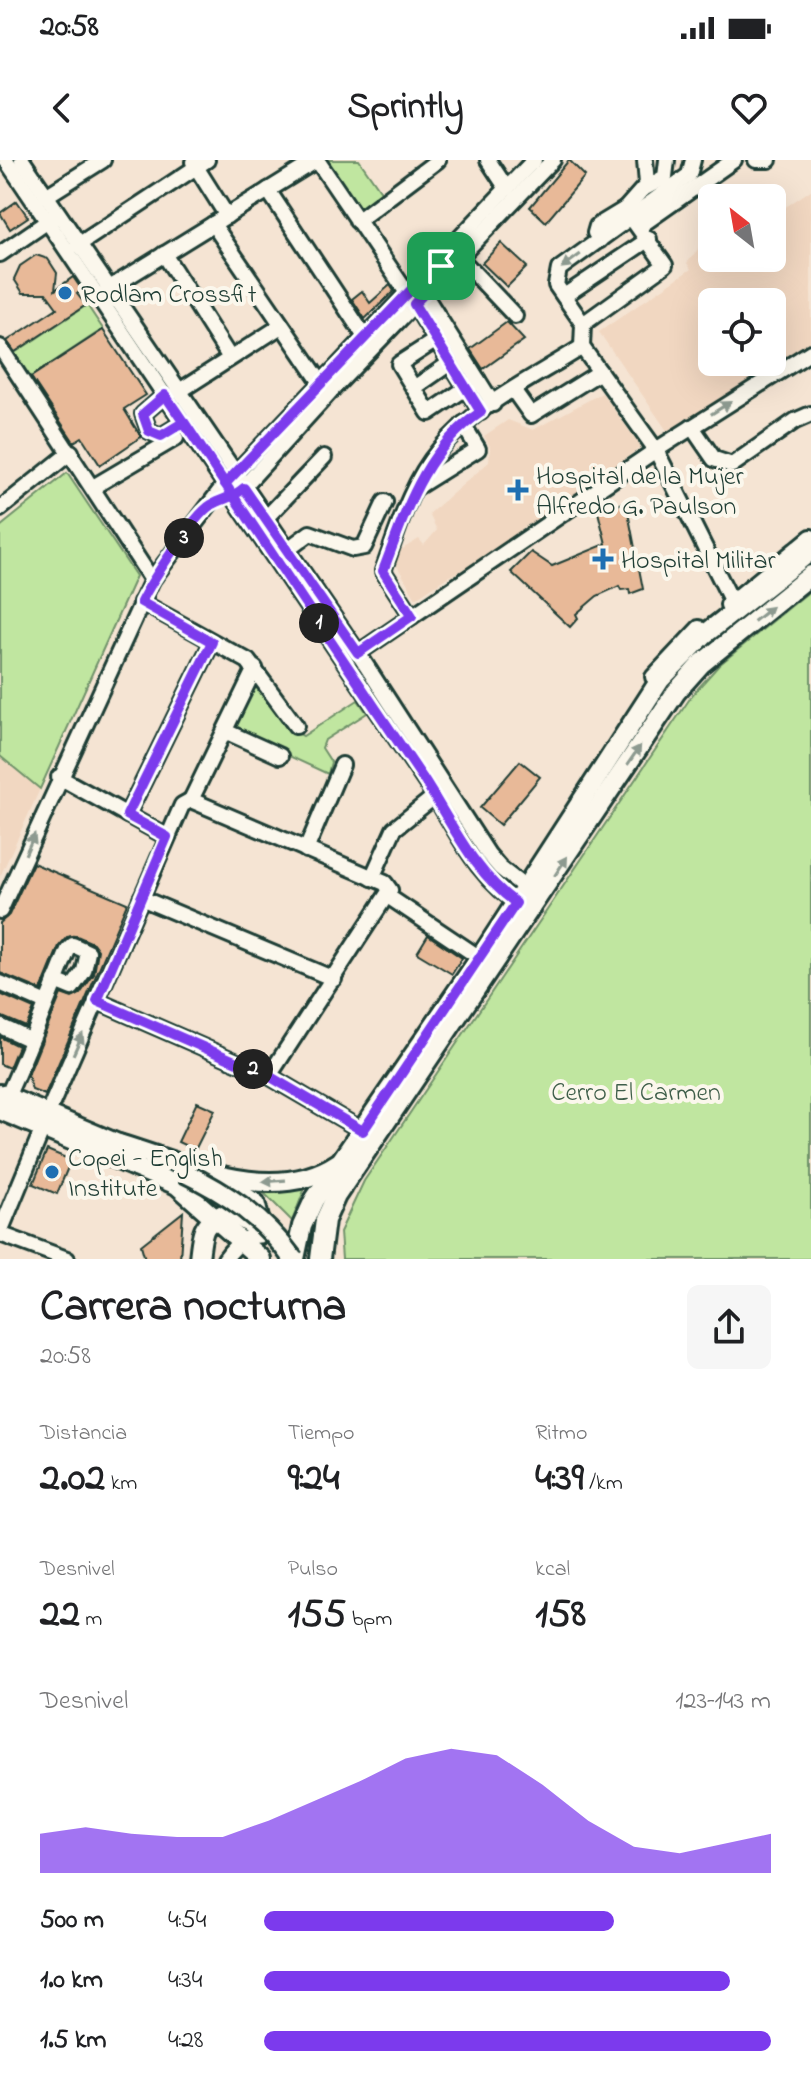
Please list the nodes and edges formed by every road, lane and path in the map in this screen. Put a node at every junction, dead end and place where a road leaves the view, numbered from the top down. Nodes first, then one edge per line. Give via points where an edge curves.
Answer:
1 (6, 160) edge
2 (22, 160) edge
3 (103, 160) edge
4 (317, 160) edge
5 (488, 160) edge
6 (534, 160) edge
7 (553, 160) edge
8 (645, 160) edge
9 (667, 160) edge
10 (693, 160) edge
11 (734, 160) edge
12 (756, 160) edge
13 (769, 160) edge
14 (199, 162) edge
15 (430, 163) edge
16 (719, 166) edge
17 (645, 188) junction
18 (507, 189) junction
19 (268, 190) junction
20 (46, 196) junction
21 (227, 216) junction
22 (53, 218) junction
23 (357, 221) junction
24 (637, 222) junction
25 (213, 224) junction
26 (78, 245) junction
27 (0, 254) edge
28 (164, 254) junction
29 (455, 256) junction
30 (108, 289) junction
31 (564, 296) junction
32 (415, 297) junction
33 (515, 316) dead end
34 (583, 324) junction
35 (281, 326) junction
36 (441, 336) junction
37 (365, 337) junction
38 (0, 347) edge
39 (582, 347) junction
40 (811, 352) edge
41 (230, 358) junction
42 (450, 363) junction
43 (600, 372) junction
44 (472, 384) junction
45 (325, 388) junction
46 (414, 388) junction
47 (514, 391) junction
48 (172, 394) junction
49 (487, 408) junction
50 (810, 415) edge
51 (184, 422) junction
52 (463, 424) junction
53 (692, 427) junction
54 (176, 438) dead end
55 (656, 450) junction
56 (71, 452) junction
57 (324, 457) dead end
58 (230, 479) junction
59 (93, 487) junction
60 (414, 489) junction
61 (239, 492) junction
62 (385, 502) dead end
63 (209, 505) junction
64 (0, 509) edge
65 (265, 519) junction
66 (811, 537) edge
67 (287, 550) junction
68 (811, 551) edge
69 (811, 575) edge
70 (152, 580) junction
71 (141, 602) junction
72 (734, 606) junction
73 (412, 616) junction
74 (704, 635) junction
75 (212, 642) junction
76 (677, 649) junction
77 (358, 653) junction
78 (255, 668) junction
79 (296, 726) dead end
80 (227, 732) junction
81 (280, 756) dead end
82 (342, 765) dead end
83 (59, 777) junction
84 (435, 796) junction
85 (191, 800) junction
86 (127, 815) junction
87 (167, 837) junction
88 (306, 850) junction
89 (372, 878) junction
90 (389, 897) junction
91 (141, 898) junction
92 (528, 900) junction
93 (0, 911) edge
94 (480, 958) junction
95 (334, 979) junction
96 (55, 981) dead end
97 (0, 983) edge
98 (97, 1001) junction
99 (46, 1003) junction
100 (0, 1026) edge
101 (30, 1040) junction
102 (269, 1076) junction
103 (2, 1100) edge
104 (45, 1121) junction
105 (363, 1131) junction
106 (119, 1144) junction
107 (346, 1156) junction
108 (232, 1183) junction
109 (220, 1214) junction
110 (0, 1233) edge
111 (242, 1240) junction
112 (296, 1257) edge
113 (67, 1259) edge
114 (199, 1259) edge
115 (225, 1259) edge
116 (248, 1259) edge
117 (258, 1259) edge
118 (323, 1259) edge

1 - 22 street
2 - 20 street
3 - 20 street
4 - 19 street
4 - 23 street
5 - 18 street
6 - 18 street
7 - 29 street
8 - 17 street
9 - 17 street via 665,177
10 - 24 street via 689,175
11 - 16 street
12 - 13 street
14 - 21 street
14 - 26 street
15 - 23 street
16 - 24 street
17 - 24 street
18 - 29 street
19 - 21 street
19 - 37 street
20 - 22 street
21 - 25 street
22 - 26 street
22 - 27 street
22 - 48 street
23 - 32 street
24 - 31 street
24 -> 31 street via 559,269 556,285
24 - 34 street via 665,267
25 - 28 street
25 - 35 street
26 - 30 street
28 - 30 street
28 - 41 street
29 - 32 street
29 - 33 street
30 - 48 street
31 - 34 street
32 - 36 street
32 - 37 street
32 - 45 street
34 - 39 street
35 - 41 street
35 - 45 street
36 - 42 street
36 - 44 street
36 - 46 street via 399,364
37 - 45 street
38 - 56 street
39 - 43 street
39 - 47 street
53 -> 40 street
41 - 48 street
42 - 44 street
42 - 46 street
43 - 47 street via 531,415
43 - 55 street
44 - 46 street via 429,413
44 - 49 street
45 - 58 street
45 - 61 street
47 - 49 street
48 - 51 street
48 - 51 street via 143,414 149,431 161,436
48 - 58 street
49 - 52 street
50 - 53 street via 732,465 714,459
51 - 58 street
52 - 60 street via 437,451
52 - 60 street via 478,449
53 - 55 street
54 - 59 street
55 - 72 street
55 - 73 street
56 - 59 street
56 - 64 street
57 - 65 street
58 - 61 street
58 - 63 street
59 - 70 street
60 - 73 street via 383,571
61 - 63 street
61 - 65 street
61 - 84 street
62 - 67 street via 364,547 353,549 310,533
63 - 70 street
65 - 67 street
66 - 72 street
67 - 77 street
68 - 72 main road
92 -> 69 main road via 689,676
70 - 71 street
71 - 75 street
71 - 83 street
72 - 74 main road
72 - 76 street
73 - 77 street
74 - 76 main road
74 - 92 main road via 654,690
75 - 78 street
75 - 86 street
76 - 92 street via 535,857
77 - 92 street via 488,854
78 - 79 street
78 - 80 street
80 - 81 street
80 - 85 street
82 - 88 street
83 - 86 street
93 -> 83 street
84 - 89 street via 394,829
84 - 92 street via 480,870
85 - 87 street via 182,805
85 - 88 street
86 - 87 street
87 - 91 street
88 - 89 street
89 - 90 street via 387,885
90 - 94 street
90 - 95 street
91 - 95 street
91 - 98 street
92 - 94 main road
92 - 118 main road via 336,1196 322,1234
94 - 105 main road
95 - 102 street
96 - 99 street
97 - 99 street
98 - 102 street
104 -> 98 street
99 - 101 street
100 - 101 street
101 - 103 street
102 - 105 street
103 - 104 main road
104 - 106 main road
104 - 109 main road via 177,1185
104 - 110 street
105 - 107 main road
106 - 108 main road
106 - 112 main road, bridge via 242,1205
107 -> 108 main road via 327,1170 287,1180
107 - 112 main road via 314,1200
108 - 109 main road via 239,1201
108 - 109 street via 257,1202 261,1218 250,1226
109 - 111 main road
109 - 114 main road via 203,1235
110 - 113 street
111 - 112 street via 277,1236
111 - 115 street
111 - 117 main road
116 - 117 street

